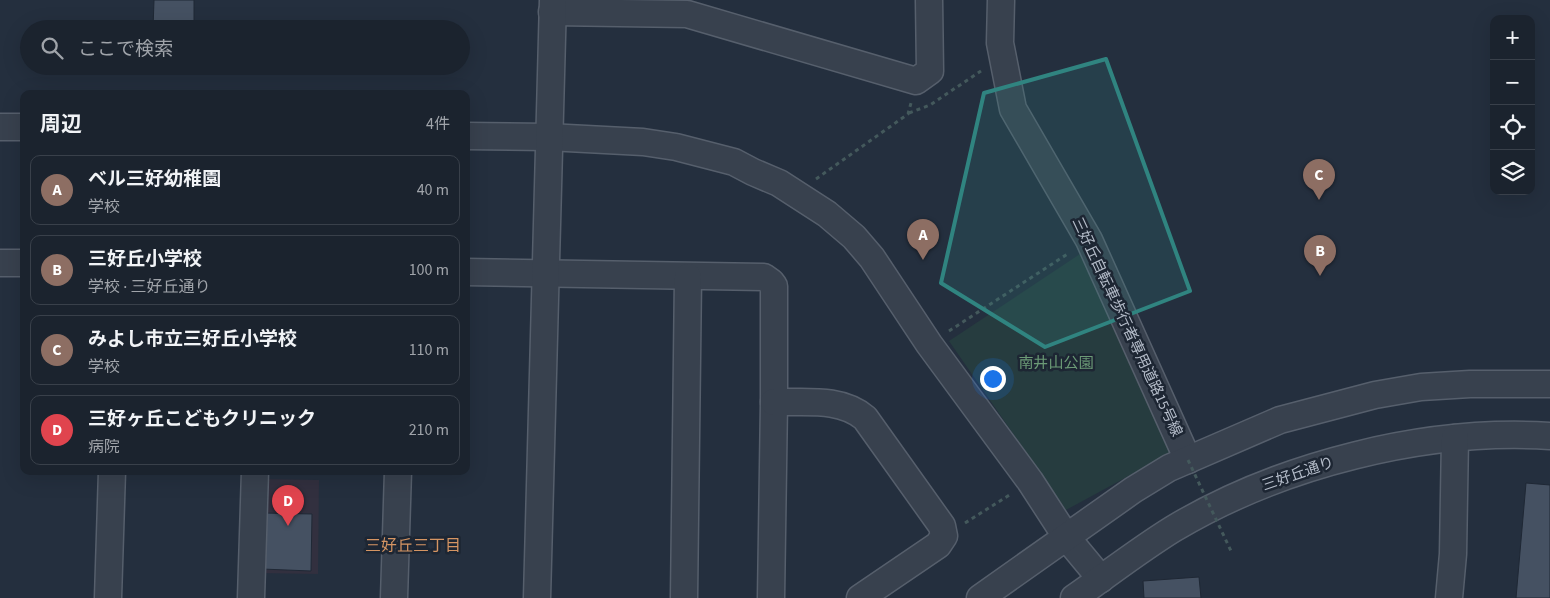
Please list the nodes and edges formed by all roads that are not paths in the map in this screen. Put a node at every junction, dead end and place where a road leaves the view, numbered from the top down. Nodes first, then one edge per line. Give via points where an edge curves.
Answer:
1 (929, 0) edge
2 (1001, 0) edge
3 (553, 6) edge
4 (0, 127) edge
5 (20, 128) edge
6 (470, 136) edge
7 (548, 137) junction
8 (0, 263) edge
9 (20, 263) edge
10 (470, 272) edge
11 (547, 274) junction
12 (688, 276) junction
13 (1550, 384) edge
14 (774, 402) junction
15 (1550, 436) edge
16 (1455, 438) junction
17 (1188, 460) junction
18 (112, 475) edge
19 (255, 475) edge
20 (398, 475) edge
21 (1101, 579) junction
22 (108, 598) edge
23 (252, 598) edge
24 (394, 598) edge
25 (537, 598) edge
26 (684, 598) edge
27 (771, 598) edge
28 (860, 598) edge
29 (980, 598) edge
30 (1074, 598) edge
31 (1449, 598) edge

1 - 3 street via 930,71 916,81 687,14
2 - 17 street, 三好丘自転車歩行者専用道路15号線 via 1000,43 1012,108 1090,240
3 - 7 street
4 - 5 street
6 - 7 street
7 - 11 street
7 - 21 street via 643,142 694,150 734,162 779,183 828,214 854,237 889,281 929,344 1067,538
8 - 9 street
10 - 11 street
11 - 12 street
11 - 25 street
12 - 14 street via 764,277 774,286
12 - 26 street
13 - 17 street via 1460,384 1375,395 1280,420
14 - 27 street
14 - 28 street via 833,403 856,410 942,526 944,536 938,545
15 - 16 street, 三好丘通り via 1502,434
16 - 21 street, 三好丘通り via 1385,449 1325,464 1236,496 1174,529
16 - 31 street
17 - 29 street via 1168,468 1134,490
18 - 22 street
19 - 23 street
20 - 24 street
21 - 30 street, 三好丘通り

